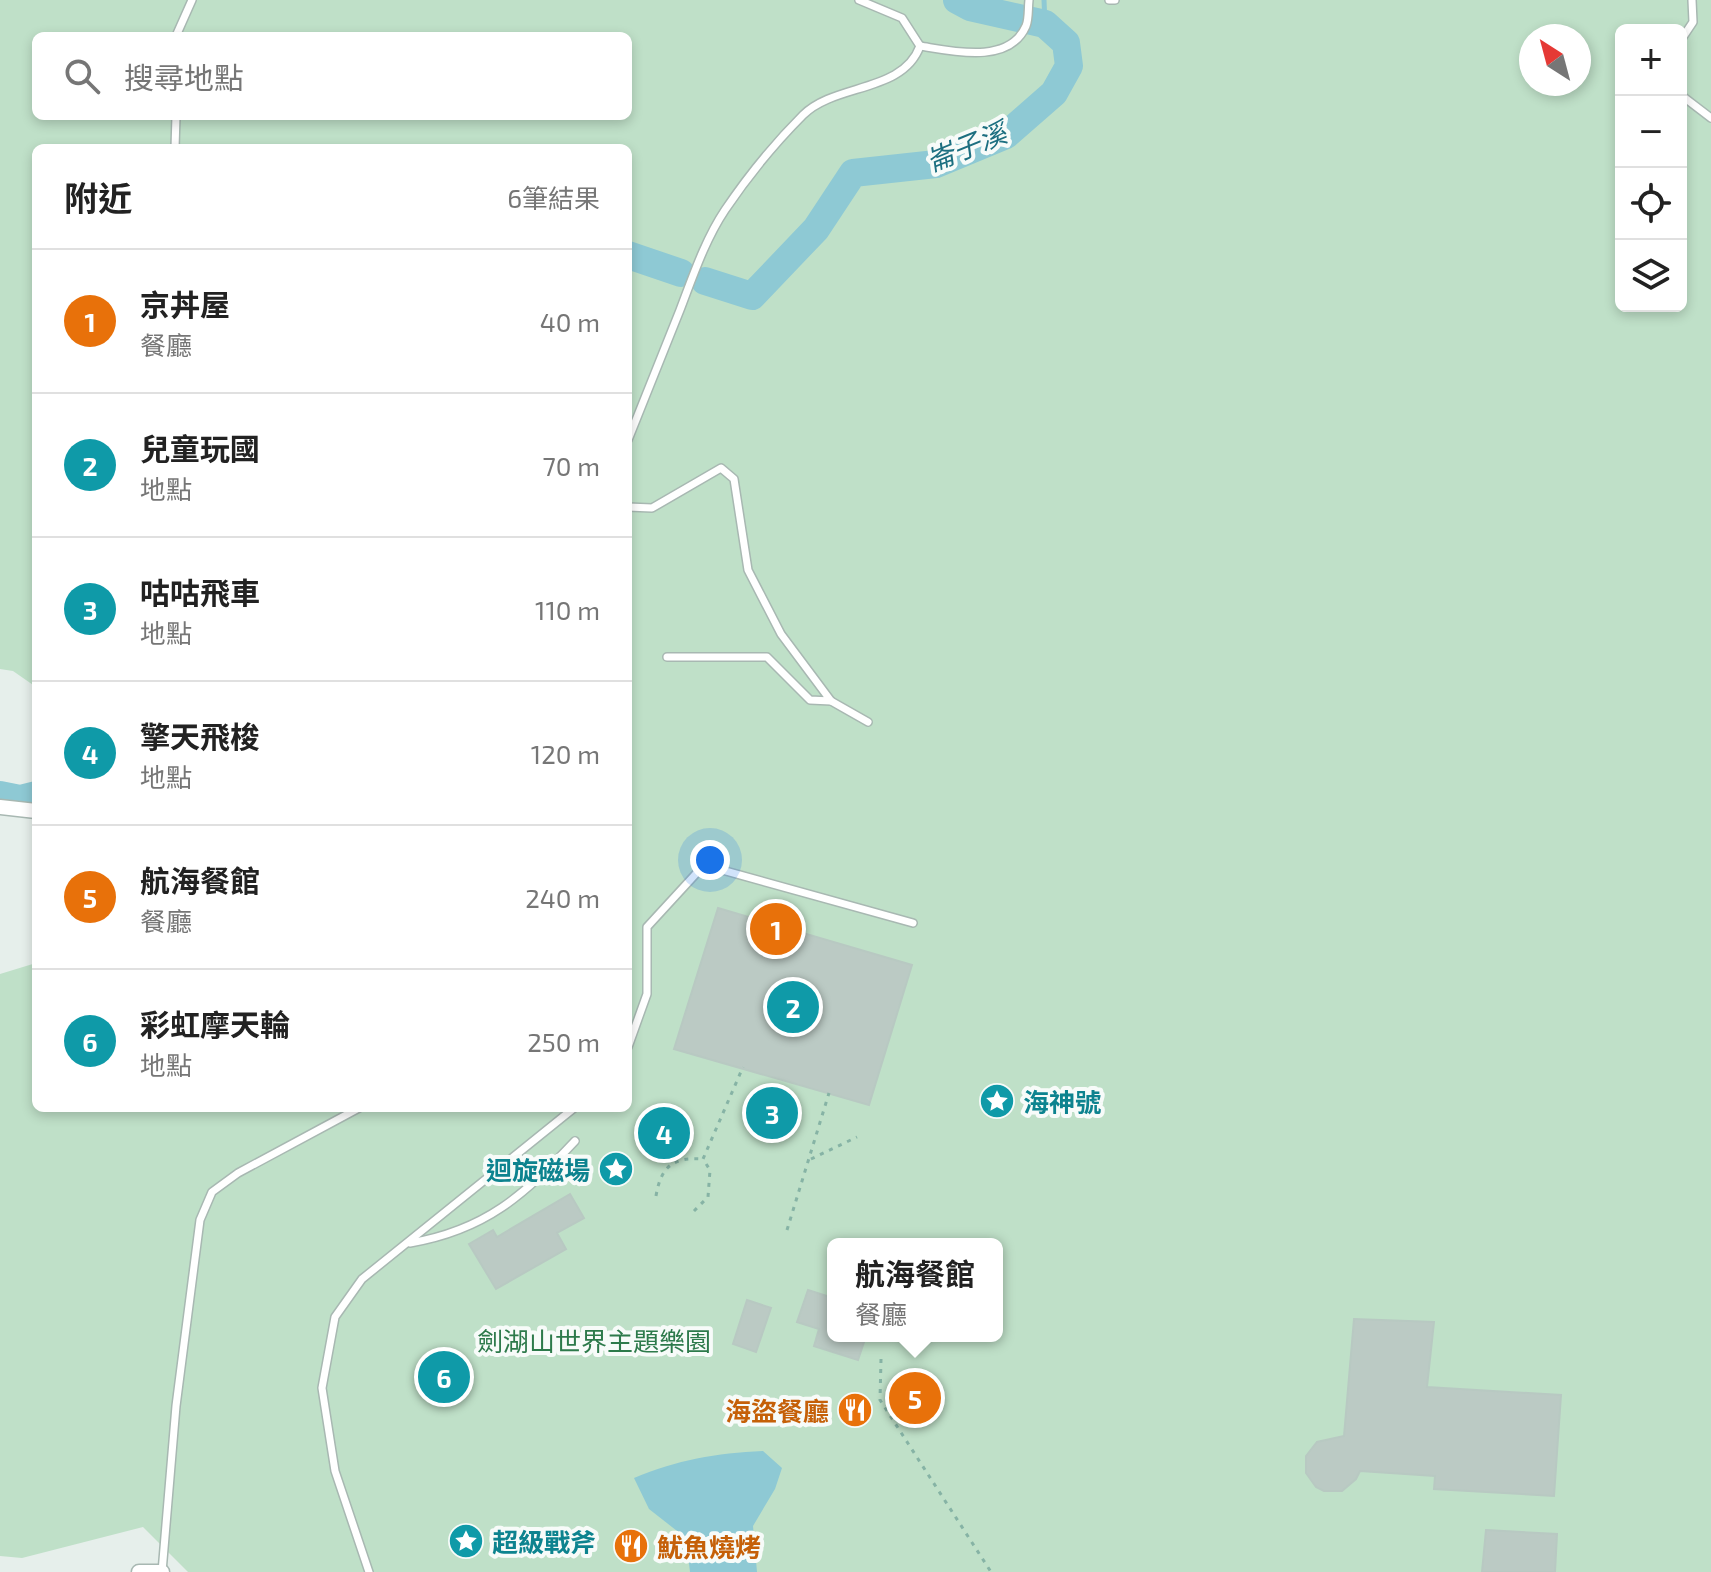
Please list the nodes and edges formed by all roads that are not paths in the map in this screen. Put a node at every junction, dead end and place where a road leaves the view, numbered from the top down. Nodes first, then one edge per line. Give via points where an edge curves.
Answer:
1 (192, 0) edge
2 (859, 0) edge
3 (883, 0) edge
4 (1029, 0) edge
5 (1692, 0) edge
6 (886, 11) junction
7 (1687, 31) edge
8 (178, 32) edge
9 (920, 46) junction
10 (1682, 96) edge
11 (1711, 118) edge
12 (176, 120) edge
13 (175, 144) edge
14 (632, 430) edge
15 (632, 507) edge
16 (667, 657) dead end
17 (831, 701) junction
18 (868, 722) dead end
19 (0, 807) edge
20 (32, 811) edge
21 (913, 923) dead end
22 (632, 1036) edge
23 (352, 1112) edge
24 (569, 1112) edge
25 (575, 1141) dead end
26 (408, 1243) junction
27 (139, 1572) edge
28 (162, 1572) edge
29 (369, 1572) edge

1 - 8 lane
2 - 6 lane
3 - 6 lane
4 - 9 lane via 1026,26 1009,46 969,54
5 - 7 lane via 1693,22
6 - 9 lane via 902,18
9 - 14 lane via 908,66 806,112 732,201 698,265
10 - 11 lane
12 - 13 lane
15 - 17 lane via 652,508 721,468 734,479 748,570 781,634
16 - 17 lane via 767,657 810,700
17 - 18 lane
19 - 20 street
21 - 22 lane via 704,865 647,927 647,994
23 - 28 lane via 238,1173 212,1192 200,1220
24 - 26 lane
25 - 26 lane via 526,1192 485,1218 446,1237
26 - 29 lane via 362,1279 335,1317 322,1388 335,1471
27 - 28 street

